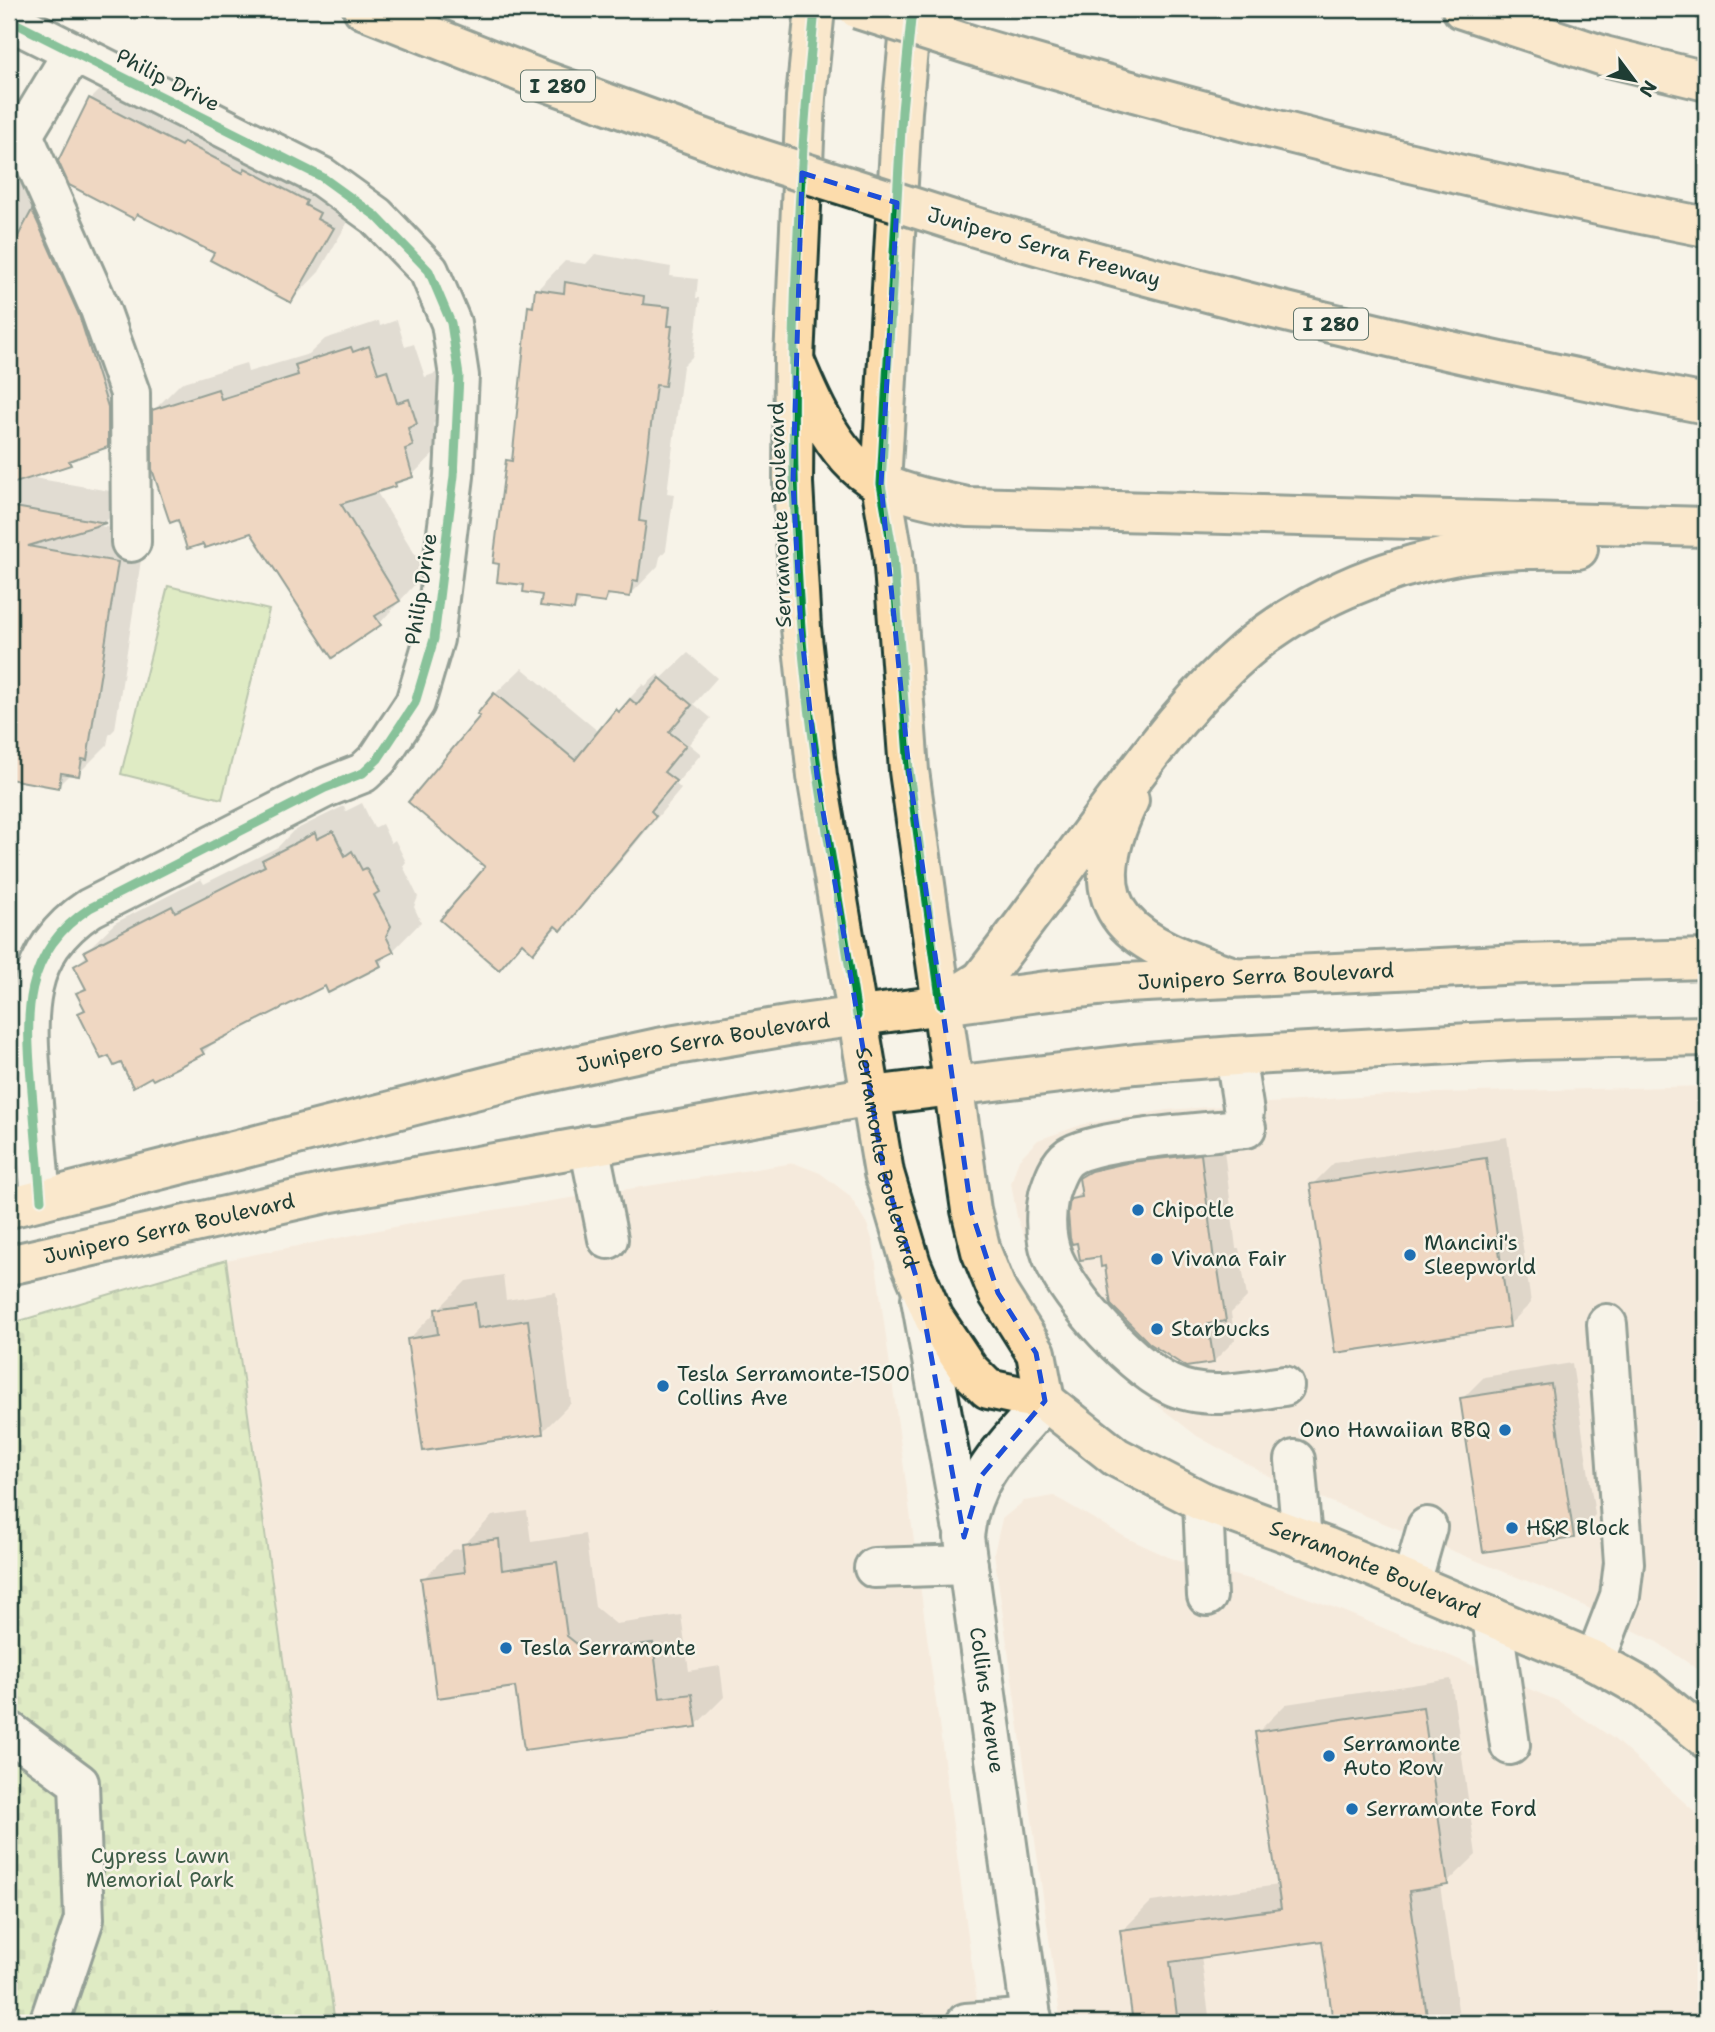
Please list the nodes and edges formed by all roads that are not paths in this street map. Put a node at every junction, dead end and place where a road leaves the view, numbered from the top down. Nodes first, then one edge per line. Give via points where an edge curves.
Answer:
1 (363, 9) edge
2 (815, 9) edge
3 (859, 9) edge
4 (912, 9) edge
5 (1462, 9) edge
6 (9, 20) edge
7 (73, 52) junction
8 (1706, 81) edge
9 (16, 141) edge
10 (1706, 227) edge
11 (794, 360) junction
12 (1706, 404) edge
13 (881, 484) junction
14 (1706, 527) edge
15 (131, 542) dead end
16 (1706, 550) edge
17 (1178, 719) junction
18 (1706, 959) edge
19 (1234, 977) junction
20 (941, 1005) junction
21 (857, 1016) junction
22 (1706, 1036) edge
23 (1235, 1056) junction
24 (953, 1086) junction
25 (871, 1096) junction
26 (589, 1145) junction
27 (25, 1204) edge
28 (608, 1239) dead end
29 (9, 1265) edge
30 (918, 1283) junction
31 (1607, 1324) dead end
32 (1284, 1386) dead end
33 (1045, 1401) junction
34 (1295, 1460) dead end
35 (1203, 1503) junction
36 (1427, 1527) dead end
37 (1302, 1539) junction
38 (966, 1551) junction
39 (874, 1568) dead end
40 (1411, 1583) junction
41 (1207, 1596) dead end
42 (1492, 1616) junction
43 (1595, 1661) junction
44 (9, 1731) edge
45 (1706, 1738) edge
46 (1510, 1745) dead end
47 (1032, 2021) edge
48 (49, 2023) edge
49 (965, 2023) edge

1 - 12 main road, Junipero Serra Freeway / I 280, bridge via 755,157 1109,267 1558,376
2 - 11 main road, Serramonte Boulevard via 806,97
3 - 10 main road, bridge via 1145,97 1321,143 1455,176
4 - 13 main road
5 - 8 main road via 1604,56
6 - 7 street, Philip Drive
7 - 9 street
7 - 27 street, Philip Drive via 322,177 376,216 429,271 451,323 459,376 454,476 434,639 415,703 378,759 363,773 90,908 58,934 40,962 29,1002
9 - 15 street via 100,309 130,393
11 - 13 main road via 825,429 851,460
11 - 21 main road, Serramonte Boulevard via 793,483 801,628 817,776
13 - 14 main road via 988,510
13 - 20 main road via 892,554 909,771
16 - 17 main road via 1516,549 1419,564 1343,590 1278,627 1222,671
17 - 19 main road via 1140,777 1119,821 1110,859 1109,891 1121,919 1145,941 1176,958
17 - 20 main road via 981,980
18 - 19 main road, Junipero Serra Boulevard
19 - 20 main road, Junipero Serra Boulevard via 1125,983
20 - 21 main road, Junipero Serra Boulevard
20 - 24 main road
21 - 25 main road, Serramonte Boulevard
21 - 27 main road, Junipero Serra Boulevard via 658,1048 528,1076
22 - 23 main road, Junipero Serra Boulevard
23 - 24 main road, Junipero Serra Boulevard
23 - 32 street via 1245,1120 1095,1146 1067,1158 1054,1179 1046,1208 1048,1244 1062,1276 1098,1325 1168,1384 1219,1395
24 - 25 main road, Junipero Serra Boulevard
24 - 33 main road via 981,1251 998,1293 1036,1353
25 - 26 main road, Junipero Serra Boulevard
25 - 30 main road, Serramonte Boulevard via 888,1190
26 - 28 street
26 - 29 main road, Junipero Serra Boulevard via 331,1192
30 - 33 main road, Serramonte Boulevard via 944,1335 977,1381 1001,1394
30 - 38 street
31 - 43 street via 1624,1563 1620,1596
33 - 35 main road, Serramonte Boulevard via 1116,1457
33 - 38 street, Collins Avenue via 982,1475 967,1511
34 - 37 street
35 - 37 main road, Serramonte Boulevard
35 - 41 street
36 - 40 street
37 - 40 main road, Serramonte Boulevard
38 - 39 street
38 - 47 street, Collins Avenue
40 - 42 main road, Serramonte Boulevard
42 - 43 main road, Serramonte Boulevard
42 - 46 street
43 - 45 main road, Serramonte Boulevard via 1645,1689
44 - 48 street via 79,1783 84,1919
47 - 49 street

